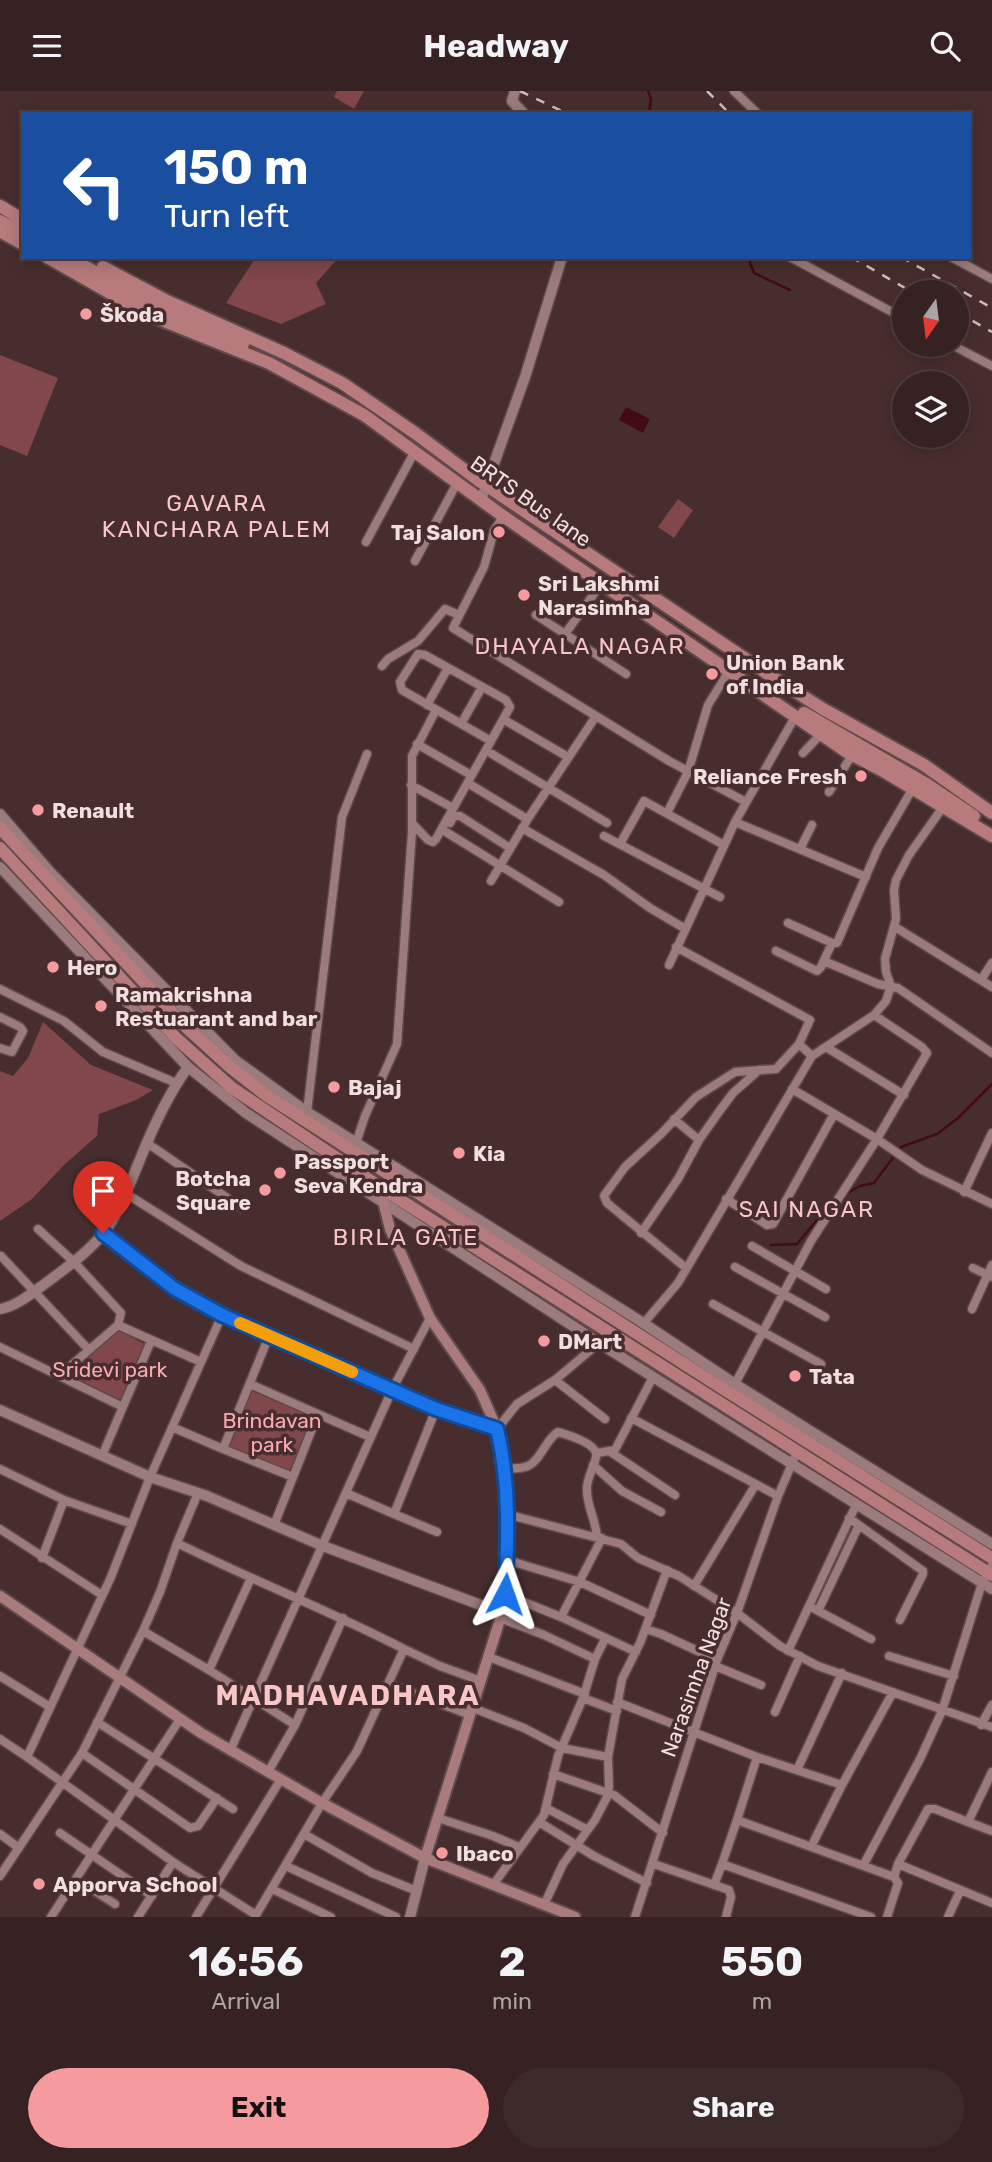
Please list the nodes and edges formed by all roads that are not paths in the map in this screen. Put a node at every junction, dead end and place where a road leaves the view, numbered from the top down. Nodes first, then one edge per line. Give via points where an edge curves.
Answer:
1 (515, 91) edge
2 (734, 91) edge
3 (522, 112) edge
4 (756, 112) edge
5 (0, 206) edge
6 (21, 219) edge
7 (0, 221) edge
8 (0, 231) edge
9 (21, 232) edge
10 (21, 243) edge
11 (51, 259) edge
12 (72, 259) edge
13 (88, 259) edge
14 (561, 259) edge
15 (794, 259) edge
16 (955, 259) edge
17 (992, 279) edge
18 (892, 312) edge
19 (970, 354) edge
20 (992, 366) edge
21 (415, 450) junction
22 (457, 483) junction
23 (484, 493) junction
24 (503, 516) junction
25 (366, 542) dead end
26 (415, 561) dead end
27 (601, 584) junction
28 (458, 615) junction
29 (536, 615) dead end
30 (565, 634) junction
31 (382, 666) dead end
32 (448, 668) junction
33 (729, 671) junction
34 (626, 674) dead end
35 (482, 687) junction
36 (432, 708) junction
37 (596, 716) junction
38 (795, 717) junction
39 (508, 722) dead end
40 (461, 724) junction
41 (821, 734) junction
42 (491, 741) junction
43 (416, 744) junction
44 (367, 754) dead end
45 (492, 754) dead end
46 (803, 754) dead end
47 (852, 755) junction
48 (568, 757) junction
49 (688, 772) junction
50 (471, 775) junction
51 (411, 785) junction
52 (471, 785) dead end
53 (547, 788) junction
54 (913, 788) junction
55 (829, 792) dead end
56 (746, 802) junction
57 (943, 807) junction
58 (453, 808) junction
59 (667, 813) junction
60 (992, 813) edge
61 (0, 814) edge
62 (527, 819) junction
63 (735, 822) junction
64 (412, 823) junction
65 (607, 823) dead end
66 (812, 825) dead end
67 (992, 827) edge
68 (0, 828) edge
69 (522, 828) junction
70 (446, 832) junction
71 (604, 836) dead end
72 (992, 836) edge
73 (438, 844) dead end
74 (620, 844) junction
75 (724, 845) junction
76 (0, 848) edge
77 (510, 848) junction
78 (800, 849) junction
79 (500, 866) junction
80 (0, 867) edge
81 (866, 877) junction
82 (491, 881) dead end
83 (703, 888) junction
84 (720, 897) dead end
85 (559, 902) dead end
86 (788, 923) dead end
87 (895, 927) junction
88 (684, 928) junction
89 (832, 943) junction
90 (676, 947) junction
91 (776, 951) dead end
92 (824, 961) junction
93 (992, 964) edge
94 (669, 965) dead end
95 (981, 980) junction
96 (891, 986) junction
97 (992, 987) edge
98 (0, 989) edge
99 (874, 1016) junction
100 (0, 1017) edge
101 (799, 1044) junction
102 (826, 1047) junction
103 (0, 1048) edge
104 (992, 1053) edge
105 (811, 1056) junction
106 (188, 1067) junction
107 (759, 1070) junction
108 (176, 1083) junction
109 (792, 1089) junction
110 (904, 1095) junction
111 (307, 1112) junction
112 (834, 1114) junction
113 (674, 1119) junction
114 (992, 1133) edge
115 (877, 1139) junction
116 (699, 1140) junction
117 (146, 1143) junction
118 (356, 1143) junction
119 (394, 1172) junction
120 (964, 1192) junction
121 (125, 1193) junction
122 (383, 1195) junction
123 (726, 1199) junction
124 (992, 1204) edge
125 (242, 1208) dead end
126 (38, 1229) dead end
127 (103, 1233) junction
128 (641, 1233) junction
129 (752, 1246) dead end
130 (1, 1256) edge
131 (74, 1262) junction
132 (992, 1265) edge
133 (735, 1267) dead end
134 (686, 1268) junction
135 (973, 1268) dead end
136 (795, 1271) junction
137 (990, 1276) edge
138 (826, 1289) dead end
139 (34, 1291) junction
140 (784, 1293) junction
141 (713, 1304) dead end
142 (0, 1309) edge
143 (971, 1309) dead end
144 (222, 1315) junction
145 (825, 1317) dead end
146 (430, 1318) junction
147 (643, 1324) junction
148 (118, 1325) junction
149 (764, 1332) junction
150 (269, 1336) junction
151 (151, 1341) junction
152 (599, 1343) junction
153 (0, 1347) edge
154 (414, 1349) junction
155 (89, 1350) junction
156 (201, 1362) junction
157 (821, 1364) dead end
158 (60, 1375) junction
159 (653, 1377) junction
160 (555, 1380) junction
161 (250, 1384) junction
162 (735, 1384) junction
163 (392, 1390) junction
164 (123, 1406) junction
165 (436, 1409) junction
166 (0, 1410) edge
167 (318, 1414) junction
168 (631, 1418) junction
169 (605, 1419) dead end
170 (173, 1427) junction
171 (497, 1429) junction
172 (370, 1437) junction
173 (223, 1449) junction
174 (597, 1453) junction
175 (611, 1453) junction
176 (102, 1456) junction
177 (794, 1457) junction
178 (593, 1465) junction
179 (0, 1469) edge
180 (505, 1469) junction
181 (150, 1477) junction
182 (293, 1478) junction
183 (756, 1484) junction
184 (198, 1493) junction
185 (346, 1493) junction
186 (676, 1495) dead end
187 (778, 1496) junction
188 (64, 1500) junction
189 (856, 1505) junction
190 (661, 1512) dead end
191 (394, 1514) junction
192 (506, 1514) junction
193 (849, 1518) junction
194 (132, 1524) junction
195 (274, 1525) junction
196 (859, 1525) junction
197 (0, 1531) edge
198 (437, 1532) dead end
199 (599, 1537) junction
200 (177, 1543) junction
201 (992, 1544) edge
202 (323, 1546) junction
203 (42, 1558) junction
204 (992, 1558) edge
205 (507, 1560) junction
206 (667, 1570) junction
207 (989, 1574) edge
208 (251, 1578) junction
209 (580, 1582) junction
210 (694, 1586) junction
211 (992, 1589) edge
212 (505, 1594) junction
213 (102, 1595) junction
214 (0, 1596) edge
215 (298, 1598) junction
216 (809, 1606) junction
217 (818, 1611) junction
218 (737, 1613) junction
219 (501, 1615) junction
220 (651, 1615) junction
221 (561, 1617) junction
222 (343, 1618) junction
223 (900, 1620) dead end
224 (646, 1629) junction
225 (144, 1631) junction
226 (605, 1639) junction
227 (871, 1639) dead end
228 (76, 1648) junction
229 (404, 1649) junction
230 (788, 1651) junction
231 (636, 1652) junction
232 (889, 1656) dead end
233 (489, 1657) junction
234 (800, 1657) junction
235 (596, 1659) junction
236 (716, 1663) junction
237 (209, 1670) junction
238 (842, 1673) junction
239 (0, 1676) edge
240 (954, 1676) junction
241 (121, 1678) junction
242 (481, 1681) junction
243 (389, 1684) junction
244 (761, 1685) dead end
245 (893, 1692) junction
246 (584, 1696) junction
247 (252, 1699) junction
248 (992, 1705) edge
249 (50, 1707) junction
250 (617, 1707) junction
251 (942, 1711) junction
252 (471, 1712) junction
253 (775, 1712) dead end
254 (180, 1719) junction
255 (97, 1722) junction
256 (295, 1725) junction
257 (981, 1725) junction
258 (992, 1727) edge
259 (693, 1730) junction
260 (0, 1739) edge
261 (562, 1748) junction
262 (230, 1751) junction
263 (82, 1753) junction
264 (27, 1757) junction
265 (608, 1757) junction
266 (758, 1757) junction
267 (155, 1758) junction
268 (797, 1770) junction
269 (268, 1772) junction
270 (992, 1772) edge
271 (553, 1774) junction
272 (281, 1779) junction
273 (63, 1783) junction
274 (842, 1785) junction
275 (135, 1789) junction
276 (608, 1792) junction
277 (217, 1798) junction
278 (322, 1803) junction
279 (546, 1808) junction
280 (233, 1809) dead end
281 (439, 1818) junction
282 (737, 1820) junction
283 (114, 1821) junction
284 (539, 1822) junction
285 (968, 1822) junction
286 (588, 1830) junction
287 (992, 1831) edge
288 (60, 1833) dead end
289 (663, 1833) junction
290 (0, 1834) edge
291 (304, 1834) junction
292 (812, 1845) junction
293 (576, 1846) junction
294 (519, 1847) junction
295 (19, 1848) junction
296 (92, 1854) junction
297 (425, 1858) junction
298 (173, 1862) junction
299 (654, 1864) junction
300 (722, 1864) junction
301 (864, 1864) junction
302 (898, 1864) junction
303 (286, 1866) junction
304 (0, 1876) edge
305 (894, 1877) junction
306 (76, 1879) junction
307 (647, 1884) junction
308 (493, 1885) junction
309 (714, 1885) junction
310 (214, 1888) junction
311 (272, 1889) junction
312 (417, 1891) junction
313 (960, 1891) junction
314 (152, 1896) junction
315 (992, 1903) edge
316 (115, 1904) dead end
317 (544, 1905) junction
318 (256, 1916) edge
319 (414, 1916) edge
320 (51, 1917) edge
321 (138, 1917) edge
322 (196, 1917) edge
323 (331, 1917) edge
324 (396, 1917) edge
325 (575, 1917) edge
326 (635, 1917) edge
327 (726, 1917) edge
328 (871, 1917) edge
329 (887, 1917) edge
330 (948, 1917) edge

1 - 3 street via 512,101
2 - 4 street
5 - 6 main road
7 - 9 main road
8 - 10 main road
11 - 21 main road via 149,315 312,384
12 - 23 main road, BRTS Bus lane via 152,304 341,393
13 - 23 main road via 342,383
14 - 23 street
15 - 18 street
16 - 17 street
19 - 20 street
21 - 22 main road
21 - 25 street
22 - 23 main road
22 - 26 street
23 - 24 main road
23 - 60 main road via 823,709 925,765
23 - 67 main road, BRTS Bus lane via 801,711
24 - 27 main road
24 - 28 street via 484,567
27 - 30 street
27 - 33 main road
28 - 31 street via 445,609 418,641
28 - 37 street via 454,630
29 - 30 street
30 - 34 street
32 - 35 street
32 - 36 street
32 - 36 street via 418,654 400,682 402,690
33 - 38 main road
33 - 49 street via 705,713
35 - 40 street
35 - 42 street via 510,707
36 - 40 street
36 - 43 street
37 - 48 street
37 - 49 street
38 - 41 main road
38 - 56 street
39 - 48 street
40 - 42 street
41 - 46 street
41 - 47 main road
42 - 50 street
43 - 50 street
43 - 51 street
44 - 111 street via 342,817
45 - 53 street
47 - 54 main road
47 - 55 street
48 - 53 street
49 - 56 street
49 - 59 street
50 - 58 street
51 - 58 street
51 - 64 street
52 - 62 street
53 - 62 street
53 - 65 street
54 - 57 main road
54 - 81 street via 881,841
56 - 63 street
57 - 72 main road
57 - 87 street via 900,870 894,890
58 - 64 street via 433,842
59 - 74 street via 642,802
59 - 75 street
61 - 111 street via 235,1060
62 - 69 street
63 - 75 street
63 - 78 street
64 - 118 street via 397,1044
66 - 78 street
68 - 119 main road via 209,1049 277,1103
69 - 77 street
69 - 88 street via 604,874
70 - 73 street
70 - 77 street via 454,816 460,815
70 - 79 street
71 - 74 street
74 - 83 street
75 - 83 street
76 - 122 main road via 205,1065
77 - 79 street
78 - 81 street
79 - 82 street
79 - 85 street
80 - 106 street
81 - 89 street via 839,941
83 - 84 street
83 - 88 street
86 - 89 street
87 - 95 street
87 - 96 street via 885,959
88 - 90 street
89 - 92 street
90 - 94 street
90 - 101 street via 810,1020
91 - 92 street via 817,971
92 - 96 street
93 - 95 street
95 - 97 street
96 - 99 street
96 - 104 street
98 - 108 street via 64,1021 103,1052
99 - 102 street
99 - 110 street via 927,1053
100 - 103 street via 23,1031 12,1052
101 - 105 street
101 - 107 street via 776,1069
102 - 105 street
102 - 110 street
105 - 109 street
106 - 108 street
106 - 122 street via 282,1138
107 - 113 street via 741,1070 725,1078
107 - 116 street via 733,1093
108 - 117 street
109 - 112 street
109 - 123 street
110 - 115 street
111 - 118 street
112 - 115 street
112 - 123 street via 773,1224 767,1225
113 - 116 street
113 - 128 street via 625,1167 604,1196
114 - 120 street
115 - 120 street
115 - 136 street
116 - 128 street
117 - 121 street
117 - 125 street
118 - 119 street
119 - 122 main road
119 - 147 street
119 - 204 main road
120 - 124 street
121 - 127 street
121 - 154 street via 241,1266
122 - 146 main road via 390,1229
122 - 152 street
122 - 177 main road
123 - 134 street
126 - 131 street
127 - 131 street
127 - 144 street via 175,1289
128 - 134 street
129 - 136 street
130 - 139 street
131 - 139 street
131 - 148 street via 121,1313
132 - 137 street
133 - 140 street
134 - 147 street
135 - 137 street
136 - 138 street
136 - 140 street
137 - 143 street
139 - 142 street
139 - 155 street
140 - 145 street
140 - 149 street
141 - 149 street
144 - 150 street
144 - 156 street
146 - 154 street
146 - 171 main road via 480,1390
147 - 162 street
148 - 151 street
148 - 155 street
149 - 157 street
149 - 162 street
150 - 161 street
150 - 163 street
151 - 156 street
151 - 164 street
152 - 159 street
152 - 160 street
153 - 158 street
154 - 163 street
155 - 158 street
156 - 170 street
158 - 164 street
159 - 168 street
159 - 177 street
160 - 169 street
160 - 171 street via 517,1404
161 - 167 street
161 - 173 street
162 - 201 street
163 - 165 street
163 - 172 street
164 - 176 street
165 - 171 street
165 - 191 street
166 - 176 street
167 - 172 street
167 - 182 street
168 - 175 street
168 - 183 street
170 - 173 street
170 - 181 street
171 - 180 main road
172 - 185 street
173 - 182 street
174 - 175 street
174 - 178 street
174 - 180 street via 558,1432 532,1463
175 - 186 street
176 - 181 street
177 - 187 street, Narasimha Nagar
177 - 189 street
177 - 207 main road
178 - 190 street via 622,1491
178 - 199 street via 587,1492
179 - 188 street
180 - 192 main road
181 - 184 street
181 - 194 street
182 - 195 street
183 - 187 street
183 - 210 street
184 - 195 street
184 - 200 street
185 - 191 street
185 - 202 street
187 - 218 street, Narasimha Nagar
188 - 194 street
188 - 203 street
189 - 193 street
189 - 207 street
191 - 198 street
192 - 199 street
192 - 205 main road
193 - 196 street
193 - 216 street
194 - 213 street
195 - 202 street
196 - 217 street
196 - 223 street via 923,1570
197 - 203 street
199 - 206 street
199 - 209 street
200 - 208 street
200 - 225 street
202 - 215 street
202 - 219 street
203 - 213 street
205 - 209 street
205 - 212 main road
206 - 210 street
206 - 220 street
207 - 211 street
207 - 240 street
208 - 215 street
208 - 237 street
209 - 220 street
209 - 221 street
210 - 218 street
212 - 219 main road
212 - 221 street
213 - 228 street
214 - 228 main road
215 - 222 street
215 - 247 street
216 - 217 street
216 - 230 street
217 - 227 street
218 - 230 street
218 - 236 street, Narasimha Nagar
219 - 233 main road
219 - 235 street
220 - 224 street
221 - 226 street
222 - 229 street
222 - 256 street
224 - 231 street
224 - 236 street
225 - 237 street
225 - 241 street
226 - 231 street
226 - 235 street
228 - 241 main road
228 - 249 street
229 - 242 street
229 - 243 street
230 - 234 street
231 - 250 street via 624,1672
232 - 240 street
233 - 242 main road
233 - 246 street
234 - 238 street
234 - 253 street
235 - 246 street
236 - 244 street
236 - 259 street, Narasimha Nagar
237 - 247 street
238 - 245 street
238 - 268 street
239 - 249 street
240 - 251 street
241 - 254 main road
241 - 255 street
242 - 252 main road
243 - 252 street
243 - 278 street via 357,1751
245 - 251 street
245 - 274 street
246 - 250 street
246 - 261 street
247 - 256 street
247 - 262 street
248 - 257 street
249 - 264 street
250 - 259 street
250 - 265 street
251 - 257 street
251 - 301 street
252 - 261 street via 524,1728
252 - 281 main road
254 - 262 main road
254 - 267 street
255 - 263 street
255 - 267 street
256 - 269 street
257 - 258 street
259 - 266 street
259 - 289 street, Narasimha Nagar
260 - 264 street
261 - 265 street
261 - 271 street
262 - 269 main road
263 - 273 street
263 - 275 street
264 - 273 street
265 - 276 street
266 - 268 street
266 - 282 street
267 - 275 street
267 - 277 street
268 - 274 street
269 - 272 main road
270 - 285 street
271 - 276 street
271 - 279 street
272 - 278 main road
272 - 310 street
273 - 283 street
273 - 295 street
274 - 292 street
275 - 277 street via 193,1829
275 - 283 street
276 - 286 street
276 - 289 street
277 - 280 street
278 - 291 street
278 - 297 main road
279 - 284 street
279 - 286 street
281 - 294 street
281 - 297 main road
282 - 292 street
282 - 300 street
283 - 296 street
283 - 298 street
284 - 293 street
284 - 294 street
285 - 287 street
285 - 302 street via 928,1809
286 - 293 street
288 - 296 street
289 - 299 street, Narasimha Nagar
290 - 295 street
291 - 303 street
291 - 312 street via 372,1873
292 - 301 street
293 - 307 street
293 - 317 street
294 - 308 street
295 - 304 street
296 - 306 street
296 - 314 street
297 - 308 main road
297 - 312 street
298 - 310 street
298 - 314 street
299 - 307 street, Narasimha Nagar
299 - 309 street
300 - 309 street
300 - 328 street
301 - 305 street
302 - 305 street
302 - 313 street
303 - 311 street
303 - 324 street
305 - 329 street via 898,1883
306 - 316 street
306 - 320 street
307 - 326 street, Narasimha Nagar
308 - 317 main road
309 - 327 street via 731,1892
310 - 318 street
310 - 322 street
311 - 318 street
311 - 323 street
312 - 319 street
313 - 315 street
313 - 330 street
314 - 321 street
317 - 325 main road

